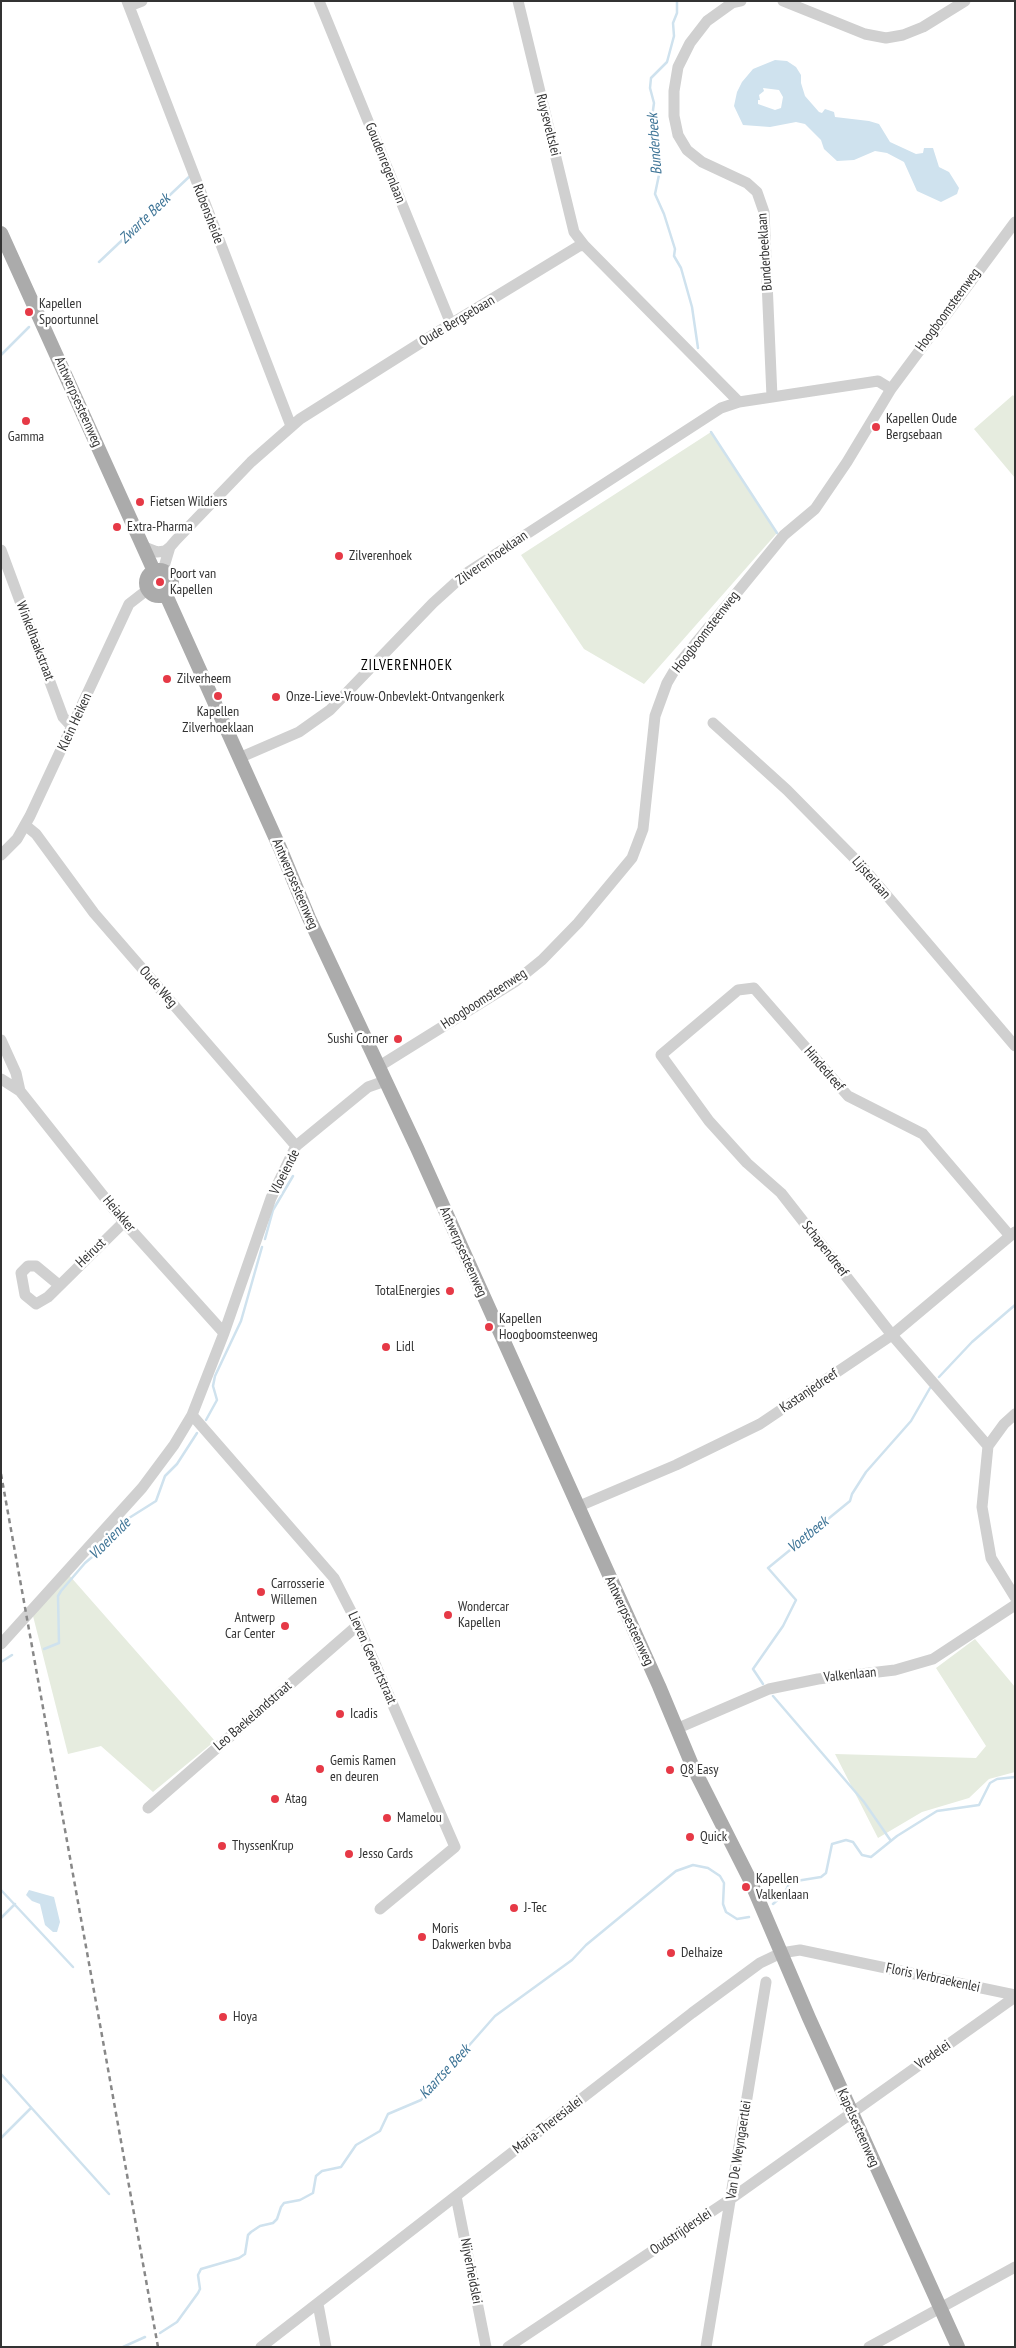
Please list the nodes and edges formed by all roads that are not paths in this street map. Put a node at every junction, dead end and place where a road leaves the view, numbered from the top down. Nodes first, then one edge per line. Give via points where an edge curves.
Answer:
1 (142, 1) edge
2 (319, 1) edge
3 (518, 1) edge
4 (741, 1) edge
5 (783, 1) edge
6 (965, 1) edge
7 (128, 4) edge
8 (1015, 222) edge
9 (1, 233) edge
10 (584, 245) junction
11 (451, 324) junction
12 (891, 389) junction
13 (772, 397) junction
14 (739, 402) junction
15 (291, 426) junction
16 (144, 547) junction
17 (170, 548) junction
18 (1, 550) edge
19 (159, 571) junction
20 (147, 590) junction
21 (166, 596) junction
22 (713, 723) dead end
23 (73, 728) junction
24 (239, 758) junction
25 (25, 825) junction
26 (1, 855) edge
27 (1, 1040) edge
28 (1015, 1046) edge
29 (661, 1055) joint
30 (378, 1067) junction
31 (1, 1079) edge
32 (385, 1081) junction
33 (20, 1090) junction
34 (296, 1146) junction
35 (124, 1222) junction
36 (1012, 1234) edge
37 (59, 1285) dead end
38 (224, 1333) junction
39 (892, 1335) junction
40 (1015, 1414) edge
41 (192, 1416) junction
42 (988, 1446) junction
43 (577, 1508) junction
44 (1015, 1597) edge
45 (1015, 1605) edge
46 (358, 1625) junction
47 (1, 1644) edge
48 (676, 1729) junction
49 (148, 1808) dead end
50 (762, 1908) joint
51 (380, 1909) dead end
52 (781, 1953) junction
53 (851, 1961) joint
54 (766, 1982) dead end
55 (1015, 1996) edge
56 (851, 2112) junction
57 (456, 2196) junction
58 (732, 2198) junction
59 (1015, 2267) edge
60 (318, 2304) junction
61 (941, 2308) junction
62 (261, 2347) edge
63 (326, 2347) edge
64 (486, 2347) edge
65 (508, 2347) edge
66 (706, 2347) edge
67 (869, 2347) edge
68 (958, 2347) edge

1 - 7 street
2 - 11 street, Goudenregenlaan
3 - 10 street, Ruyseveltslei via 574,232
4 - 13 street, Bunderbeeklaan via 732,3 707,21 690,43 678,67 674,116 678,135 686,150 702,162 747,183 757,192 764,212
5 - 6 street via 865,34 886,38 923,27
7 - 15 street, Rubensheide
8 - 12 street, Hoogboomsteenweg
9 - 16 main road, Antwerpsesteenweg
10 - 11 street, Oude Bergsebaan
10 - 14 street
11 - 15 street, Oude Bergsebaan
12 - 13 street via 878,381
12 - 30 street, Hoogboomsteenweg via 816,509 784,535 684,657 670,679 659,702 651,737 642,829 627,866 578,923 516,981
13 - 14 street, Zilverenhoeklaan
14 - 24 street, Zilverenhoeklaan via 715,411 465,574 330,710 299,732
15 - 17 street, Oude Bergsebaan
16 - 17 street via 157,552
16 - 19 main road, Antwerpsesteenweg
17 - 19 street, Oude Bergsebaan
18 - 23 street, Winkelhaakstraat via 62,717
19 - 20 main road via 146,581
19 - 21 main road via 170,575 173,582
20 - 21 main road via 153,596
20 - 23 street, Klein Heiken via 128,604
21 - 24 main road, Antwerpsesteenweg
22 - 28 street, Lijsterlaan via 787,790 860,864
23 - 25 street, Klein Heiken
24 - 30 main road, Antwerpsesteenweg
25 - 26 street, Klein Heiken
25 - 34 street, Oude Weg via 36,834 94,913
27 - 33 street, Heiakker via 16,1072
29 - 36 street, Hindedreef via 738,990 754,988 848,1096 923,1134
29 - 39 street, Schapendreef via 709,1121 747,1163 781,1193
30 - 32 main road, Antwerpsesteenweg
31 - 33 street, Heiakker
32 - 34 street, Vloeiende via 368,1087
32 - 43 main road, Antwerpsesteenweg
33 - 35 street, Heiakker
34 - 38 street, Vloeiende via 271,1198
35 - 37 street, Heirust
35 - 38 street, Heiakker
36 - 39 street, Kastanjedreef
38 - 41 street, Vloeiende
39 - 42 street, Schapendreef
39 - 43 street, Kastanjedreef via 760,1424
40 - 42 street
41 - 46 street, Lieven Gevaertstraat via 334,1578
41 - 47 street, Vloeiende via 142,1488
42 - 44 street via 982,1507 991,1558
43 - 48 main road, Antwerpsesteenweg
45 - 48 street, Valkenlaan via 933,1659 895,1670 818,1679 769,1689
46 - 49 street, Leo Baekelandstraat
46 - 51 street, Lieven Gevaertstraat via 455,1847
48 - 50 main road, Antwerpsesteenweg
50 - 52 main road, Kapelsesteenweg
52 - 53 street, Maria-Theresialei via 800,1950
52 - 56 main road, Kapelsesteenweg
52 - 57 street, Maria-Theresialei via 760,1963
53 - 55 street, Floris Verbraekenlei
54 - 58 street, Van De Weyngaertlei
55 - 56 street, Vredelei
56 - 58 street, Oudstrijderslei
56 - 61 main road, Kapelsesteenweg
57 - 60 street, Maria-Theresialei
57 - 64 street, Nijverheidslei
58 - 65 street, Oudstrijderslei
58 - 66 street, Van De Weyngaertlei
59 - 61 street
60 - 62 street, Maria-Theresialei
60 - 63 street
61 - 67 street
61 - 68 main road, Kapelsesteenweg

